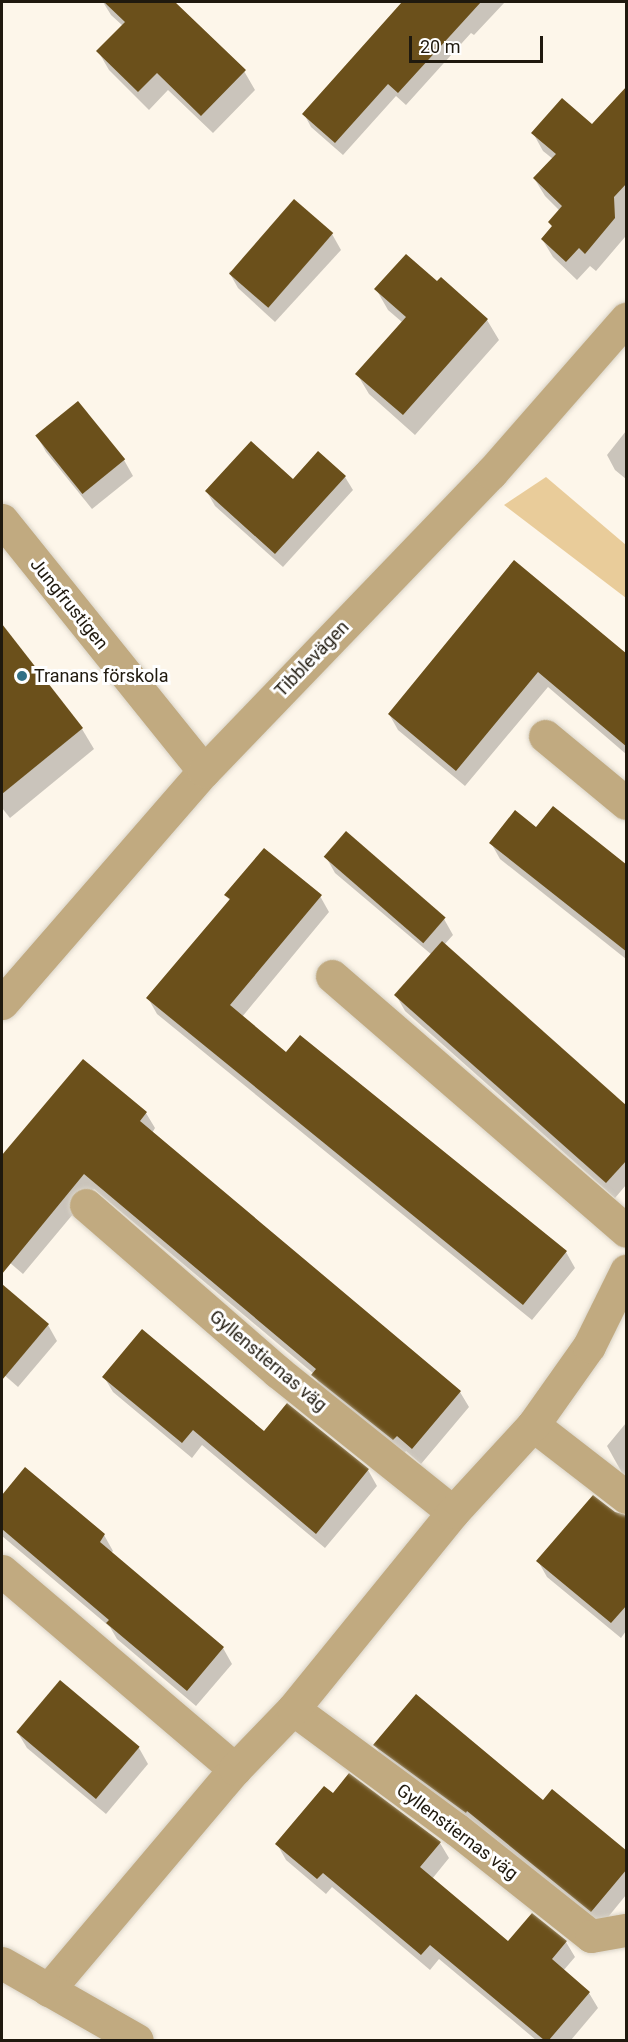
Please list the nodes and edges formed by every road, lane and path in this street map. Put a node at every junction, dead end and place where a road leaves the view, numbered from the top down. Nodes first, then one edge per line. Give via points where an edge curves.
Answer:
1 (627, 319) edge
2 (2, 520) edge
3 (545, 736) dead end
4 (204, 771) junction
5 (627, 803) edge
6 (332, 975) dead end
7 (2, 1003) edge
8 (86, 1205) dead end
9 (627, 1231) edge
10 (627, 1271) edge
11 (533, 1425) junction
12 (627, 1497) edge
13 (453, 1512) junction
14 (2, 1571) edge
15 (293, 1709) junction
16 (235, 1769) junction
17 (627, 1930) edge
18 (2, 1963) edge
19 (48, 1990) junction
20 (137, 2040) edge

1 - 4 street, Tibblevägen via 491,473
2 - 4 street, Jungfrustigen
3 - 5 street
4 - 7 street, Tibblevägen
6 - 9 street
8 - 13 street, Gyllenstiernas väg via 278,1372
10 - 11 street via 589,1346
11 - 12 street
11 - 13 street
13 - 15 street
14 - 16 street
15 - 16 street
15 - 17 street, Gyllenstiernas väg via 456,1829 591,1936
16 - 19 street
18 - 19 street
19 - 20 street

